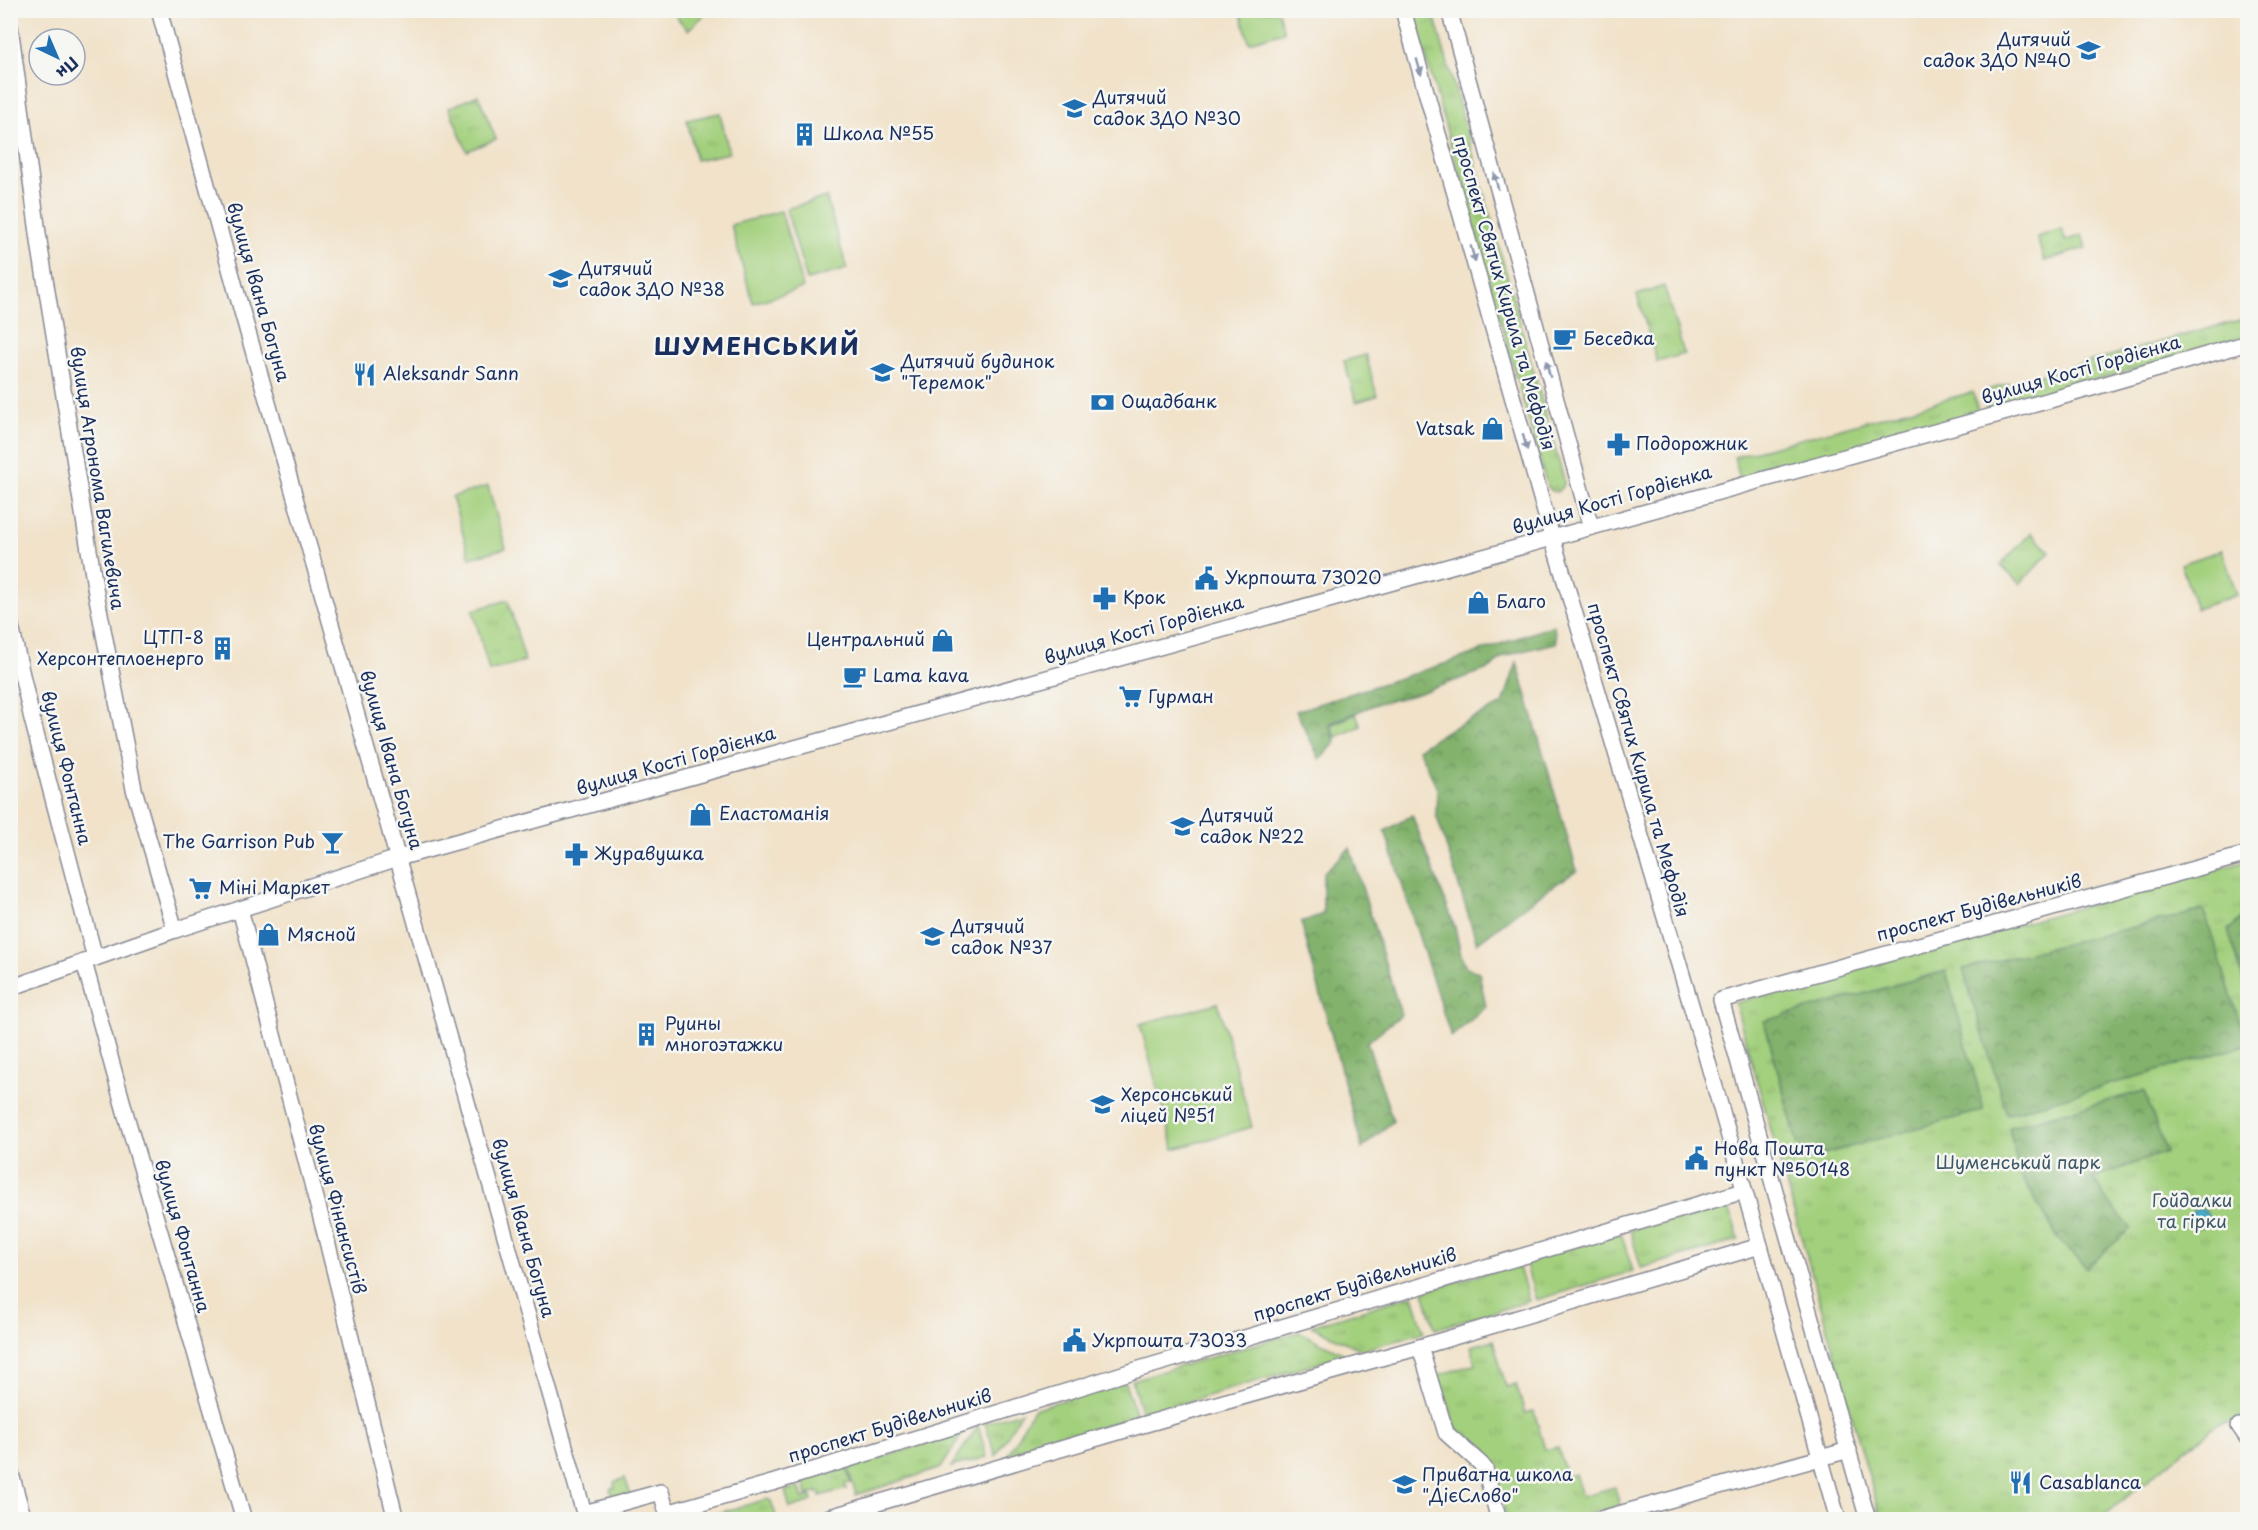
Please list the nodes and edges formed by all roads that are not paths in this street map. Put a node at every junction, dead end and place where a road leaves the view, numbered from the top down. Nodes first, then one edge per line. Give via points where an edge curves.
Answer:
1 (159, 10) edge
2 (1403, 10) edge
3 (1449, 10) edge
4 (10, 26) edge
5 (2247, 343) edge
6 (1591, 527) junction
7 (1552, 537) junction
8 (10, 622) edge
9 (2247, 854) edge
10 (398, 858) junction
11 (240, 909) junction
12 (174, 930) junction
13 (89, 960) junction
14 (10, 988) edge
15 (1744, 1191) junction
16 (1760, 1246) junction
17 (1420, 1347) junction
18 (2239, 1426) dead end
19 (2247, 1439) edge
20 (1849, 1450) junction
21 (1820, 1458) junction
22 (10, 1470) edge
23 (585, 1516) edge
24 (668, 1516) edge
25 (24, 1520) edge
26 (244, 1520) edge
27 (396, 1520) edge
28 (819, 1520) edge
29 (1499, 1520) edge
30 (1597, 1520) edge
31 (1838, 1520) edge
32 (1868, 1520) edge

1 - 10 street, вулиця Івана Богуна
2 -> 7 street, проспект Святих Кирила та Мефодія
6 -> 3 street, проспект Святих Кирила та Мефодія
4 - 12 street, вулиця Агронома Вагилевича via 40,248 96,593 135,789
5 - 6 street, вулиця Кості Гордієнка
6 - 7 street, вулиця Кості Гордієнка
7 - 10 street, вулиця Кості Гордієнка
7 - 15 street, проспект Святих Кирила та Мефодія
8 - 13 street, вулиця Фонтанна
9 - 20 street, проспект Будівельників via 1721,1000
10 - 11 street, вулиця Кості Гордієнка
10 - 23 street, вулиця Івана Богуна
11 - 12 street
11 - 27 street, вулиця Фінансистів
12 - 13 street
13 - 14 street
13 - 26 street, вулиця Фонтанна via 127,1119
15 - 16 street, проспект Святих Кирила та Мефодія
15 - 24 street, проспект Будівельників via 1149,1367
16 - 17 street
16 - 21 street, проспект Святих Кирила та Мефодія
17 - 28 street
17 - 29 street via 1446,1433 1485,1469
18 - 19 street
20 - 21 street
20 - 32 street
21 - 30 street
21 - 31 street, проспект Святих Кирила та Мефодія
22 - 25 street
23 - 24 street, проспект Будівельників via 661,1492

